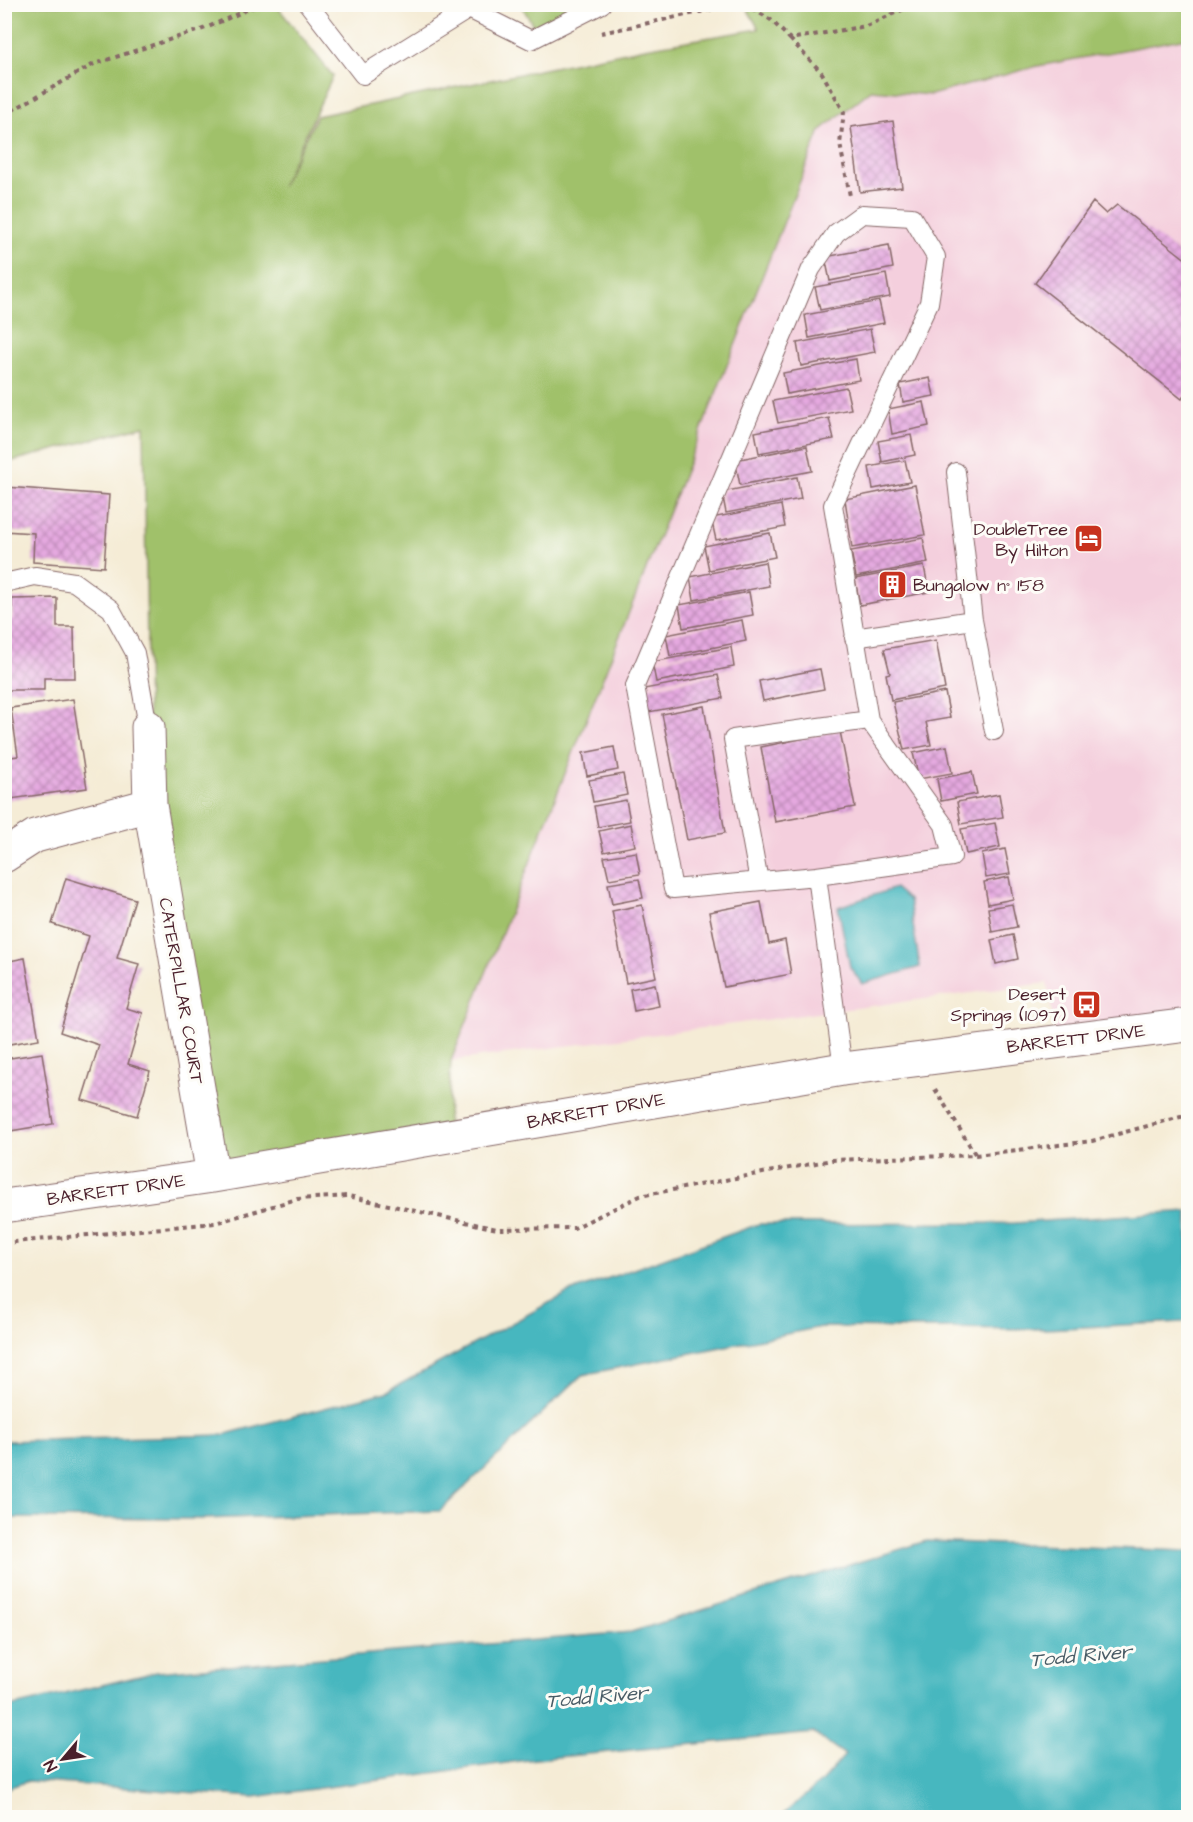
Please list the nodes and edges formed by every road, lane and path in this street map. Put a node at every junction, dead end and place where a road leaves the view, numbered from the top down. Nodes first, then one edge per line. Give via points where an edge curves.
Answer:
1 (260, 4) edge
2 (308, 4) edge
3 (602, 4) edge
4 (738, 4) edge
5 (745, 4) edge
6 (915, 4) edge
7 (589, 34) dead end
8 (790, 39) junction
9 (4, 115) edge
10 (854, 219) junction
11 (956, 472) dead end
12 (4, 582) edge
13 (973, 620) junction
14 (855, 638) junction
15 (869, 720) junction
16 (148, 726) joint
17 (994, 731) dead end
18 (150, 806) junction
19 (4, 856) edge
20 (817, 876) junction
21 (759, 881) junction
22 (1188, 1025) edge
23 (926, 1058) junction
24 (843, 1069) junction
25 (1188, 1115) edge
26 (976, 1155) junction
27 (213, 1176) junction
28 (4, 1206) edge
29 (4, 1243) edge

1 - 9 path via 206,28 94,64
2 - 3 lane via 363,75 470,9 531,40
4 - 7 path
5 - 8 path via 771,20
6 - 8 path via 866,26
8 - 10 path via 822,73 844,112 840,144
10 - 14 lane via 862,214 912,218 936,257 929,303 833,505
10 - 21 lane via 836,233 811,269 635,686 673,889
11 - 13 lane
12 - 16 lane via 35,576 74,582 111,609 135,653
13 - 14 lane
13 - 17 lane
14 - 15 lane
15 - 20 lane via 944,825 952,857
15 - 21 lane via 733,739
16 - 18 street, CATERPILLAR COURT
18 - 19 street via 35,836
18 - 27 street, CATERPILLAR COURT
20 - 21 lane
20 - 24 lane
22 - 23 street, BARRETT DRIVE
23 - 24 street, BARRETT DRIVE
23 - 26 path via 934,1088
24 - 27 street, BARRETT DRIVE
25 - 26 path via 1092,1141
26 - 29 path via 832,1160 640,1196 574,1228 497,1229 348,1196 297,1199 214,1223
27 - 28 street, BARRETT DRIVE

